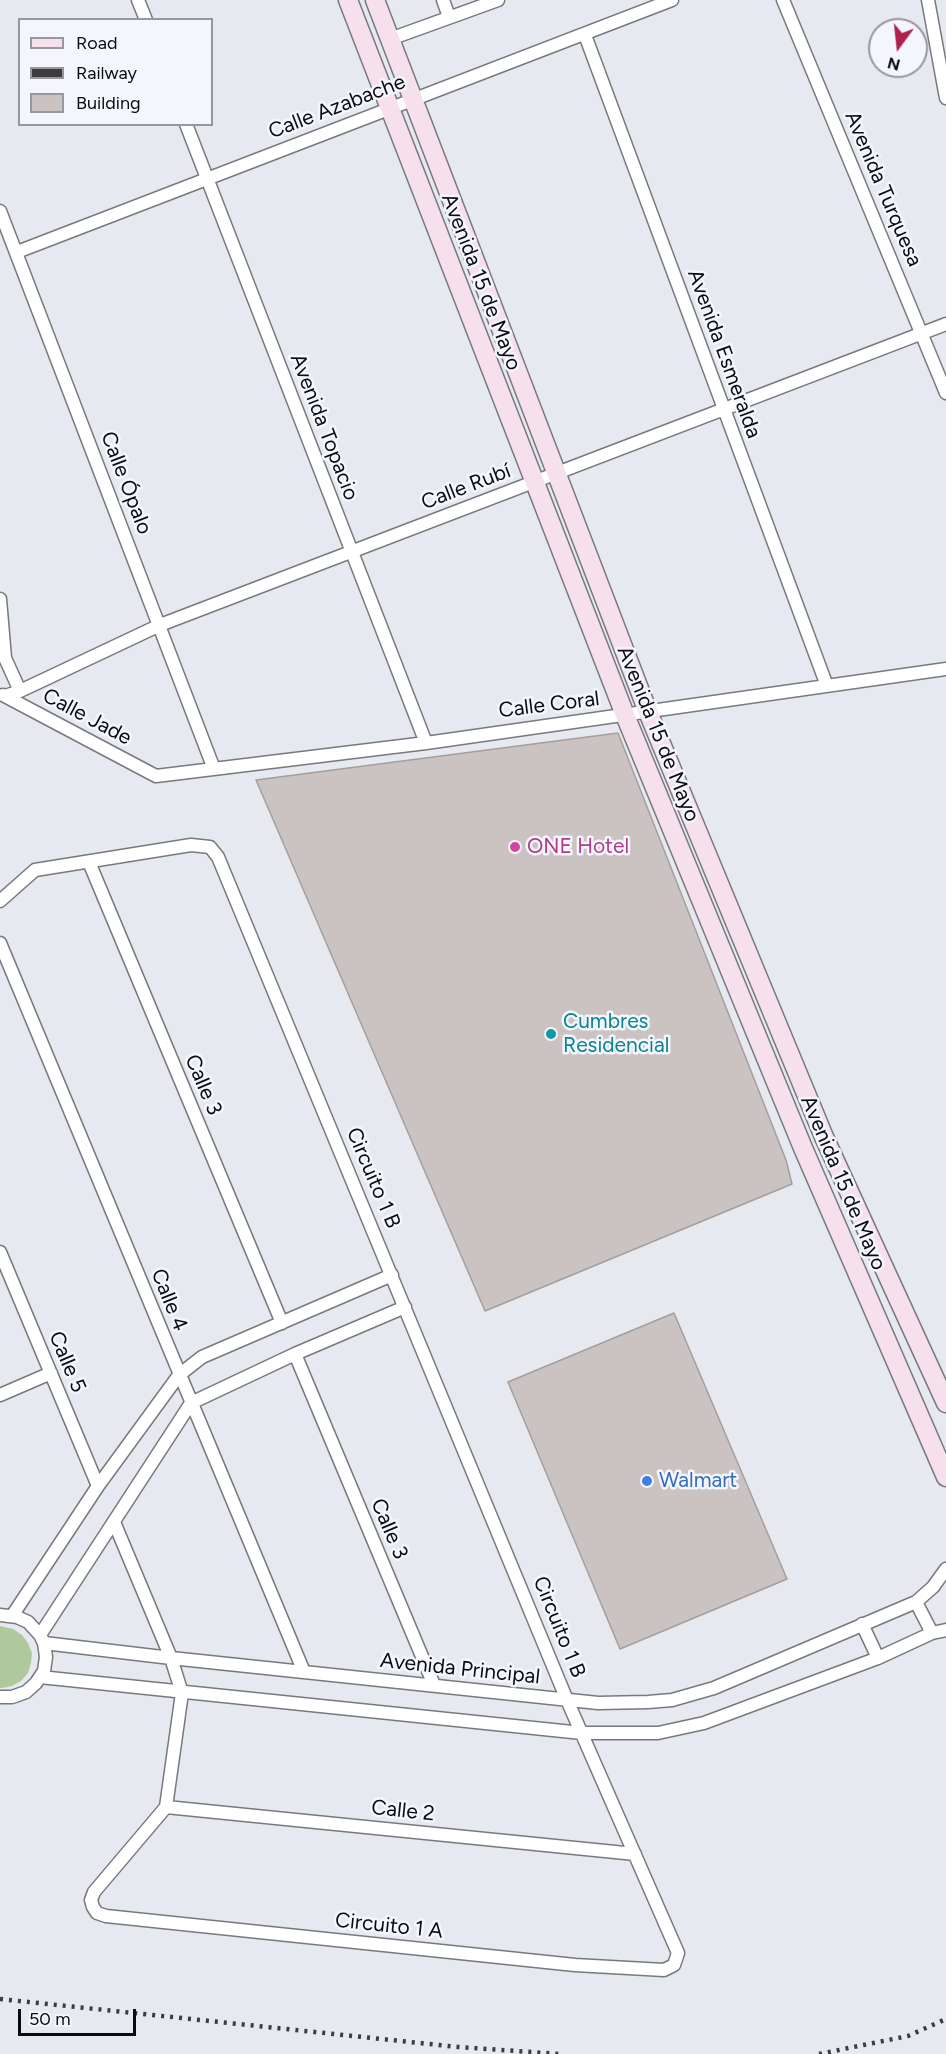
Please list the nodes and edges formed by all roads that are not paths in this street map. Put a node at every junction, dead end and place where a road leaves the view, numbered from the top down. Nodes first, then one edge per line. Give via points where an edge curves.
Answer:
1 (138, 0) edge
2 (348, 0) edge
3 (375, 0) edge
4 (443, 0) edge
5 (498, 0) edge
6 (672, 0) edge
7 (783, 0) edge
8 (928, 0) edge
9 (145, 18) edge
10 (449, 18) junction
11 (585, 35) junction
12 (390, 39) junction
13 (413, 98) junction
14 (946, 98) edge
15 (389, 107) junction
16 (187, 126) edge
17 (207, 178) junction
18 (0, 211) edge
19 (17, 252) junction
20 (946, 324) edge
21 (921, 332) junction
22 (946, 393) edge
23 (724, 409) junction
24 (557, 473) junction
25 (535, 482) junction
26 (352, 552) junction
27 (0, 599) edge
28 (160, 625) junction
29 (946, 669) edge
30 (827, 686) junction
31 (20, 691) junction
32 (2, 694) edge
33 (648, 712) junction
34 (625, 715) junction
35 (426, 743) junction
36 (214, 769) junction
37 (156, 776) joint
38 (89, 862) junction
39 (0, 901) edge
40 (0, 943) edge
41 (824, 1137) junction
42 (803, 1148) junction
43 (0, 1252) edge
44 (392, 1275) junction
45 (405, 1307) junction
46 (282, 1323) junction
47 (295, 1354) junction
48 (51, 1373) junction
49 (179, 1375) junction
50 (0, 1395) edge
51 (191, 1403) junction
52 (946, 1403) edge
53 (946, 1477) edge
54 (98, 1486) junction
55 (114, 1522) junction
56 (946, 1569) edge
57 (916, 1602) junction
58 (6, 1616) edge
59 (862, 1624) junction
60 (946, 1630) edge
61 (932, 1633) junction
62 (42, 1639) junction
63 (171, 1658) junction
64 (878, 1658) junction
65 (304, 1672) junction
66 (40, 1677) junction
67 (434, 1685) junction
68 (182, 1693) junction
69 (0, 1696) edge
70 (567, 1700) junction
71 (582, 1733) junction
72 (166, 1807) junction
73 (635, 1854) junction

1 - 9 street
2 - 15 main road, Avenida 15 de Mayo
3 - 12 main road, Avenida 15 de Mayo
4 - 10 street
5 - 10 street
6 - 11 street, Calle Azabache
7 - 21 street, Avenida Turquesa
8 - 14 street
10 - 12 street
11 - 13 street, Calle Azabache
11 - 23 street, Avenida Esmeralda
12 - 13 main road, Avenida 15 de Mayo
13 - 15 street, Calle Azabache
13 - 24 main road, Avenida 15 de Mayo
15 - 17 street, Calle Azabache
15 - 25 main road, Avenida 15 de Mayo
16 - 17 street, Avenida Topacio
17 - 19 street, Calle Azabache
17 - 26 street, Avenida Topacio
18 - 19 street, Calle Ópalo
19 - 28 street, Calle Ópalo
20 - 21 street, Calle Rubí
21 - 22 street, Avenida Turquesa
21 - 23 street, Calle Rubí
23 - 24 street, Calle Rubí
23 - 30 street, Avenida Esmeralda
24 - 25 street, Calle Rubí
24 - 33 main road, Avenida 15 de Mayo
25 - 26 street, Calle Rubí
25 - 34 main road, Avenida 15 de Mayo
26 - 28 street, Calle Rubí
26 - 35 street, Avenida Topacio
27 - 31 street via 5,658
28 - 31 street, Calle Rubí
28 - 36 street, Calle Ópalo
29 - 30 street, Calle Coral
30 - 33 street, Calle Coral
31 - 32 street, Calle Rubí
32 - 37 street, Calle Jade
33 - 34 street, Calle Coral
33 - 41 main road, Avenida 15 de Mayo
34 - 35 street, Calle Coral
34 - 42 main road, Avenida 15 de Mayo
35 - 36 street, Calle Coral
36 - 37 street, Calle Coral
38 - 39 street, Circuito 1 B via 35,870
38 - 44 street, Circuito 1 B via 191,845 210,847 218,857
38 - 46 street, Calle 3
40 - 49 street, Calle 4
41 - 42 main road
41 - 52 main road, Avenida 15 de Mayo
42 - 53 main road, Avenida 15 de Mayo
43 - 48 street, Calle 5
44 - 45 street, Circuito 1 B
44 - 46 street
45 - 47 street
45 - 70 street, Circuito 1 B
46 - 49 street via 202,1358
47 - 51 street
47 - 67 street, Calle 3
48 - 50 street
48 - 54 street, Calle 5
49 - 51 street, Calle 4
49 - 54 street
51 - 55 street
51 - 65 street, Calle 4
54 - 58 street
55 - 62 street
55 - 63 street
56 - 57 street, Avenida Principal
57 - 59 street, Avenida Principal
57 - 61 street
58 - 62 street via 28,1622
59 - 64 street
59 - 70 street, Avenida Principal via 714,1688 672,1700
60 - 61 street
61 - 64 street
62 - 63 street, Avenida Principal
62 - 66 street via 46,1657
63 - 65 street, Avenida Principal
63 - 68 street
64 - 71 street via 704,1723 658,1733
65 - 67 street, Avenida Principal
66 - 68 street
66 - 69 street via 26,1692
67 - 70 street, Avenida Principal
68 - 71 street
68 - 72 street
70 - 71 street, Circuito 1 B
71 - 73 street, Circuito 1 A
72 - 73 street, Calle 2
72 - 73 street, Circuito 1 A via 94,1892 91,1900 97,1913 574,1965 664,1970 674,1965 678,1953

